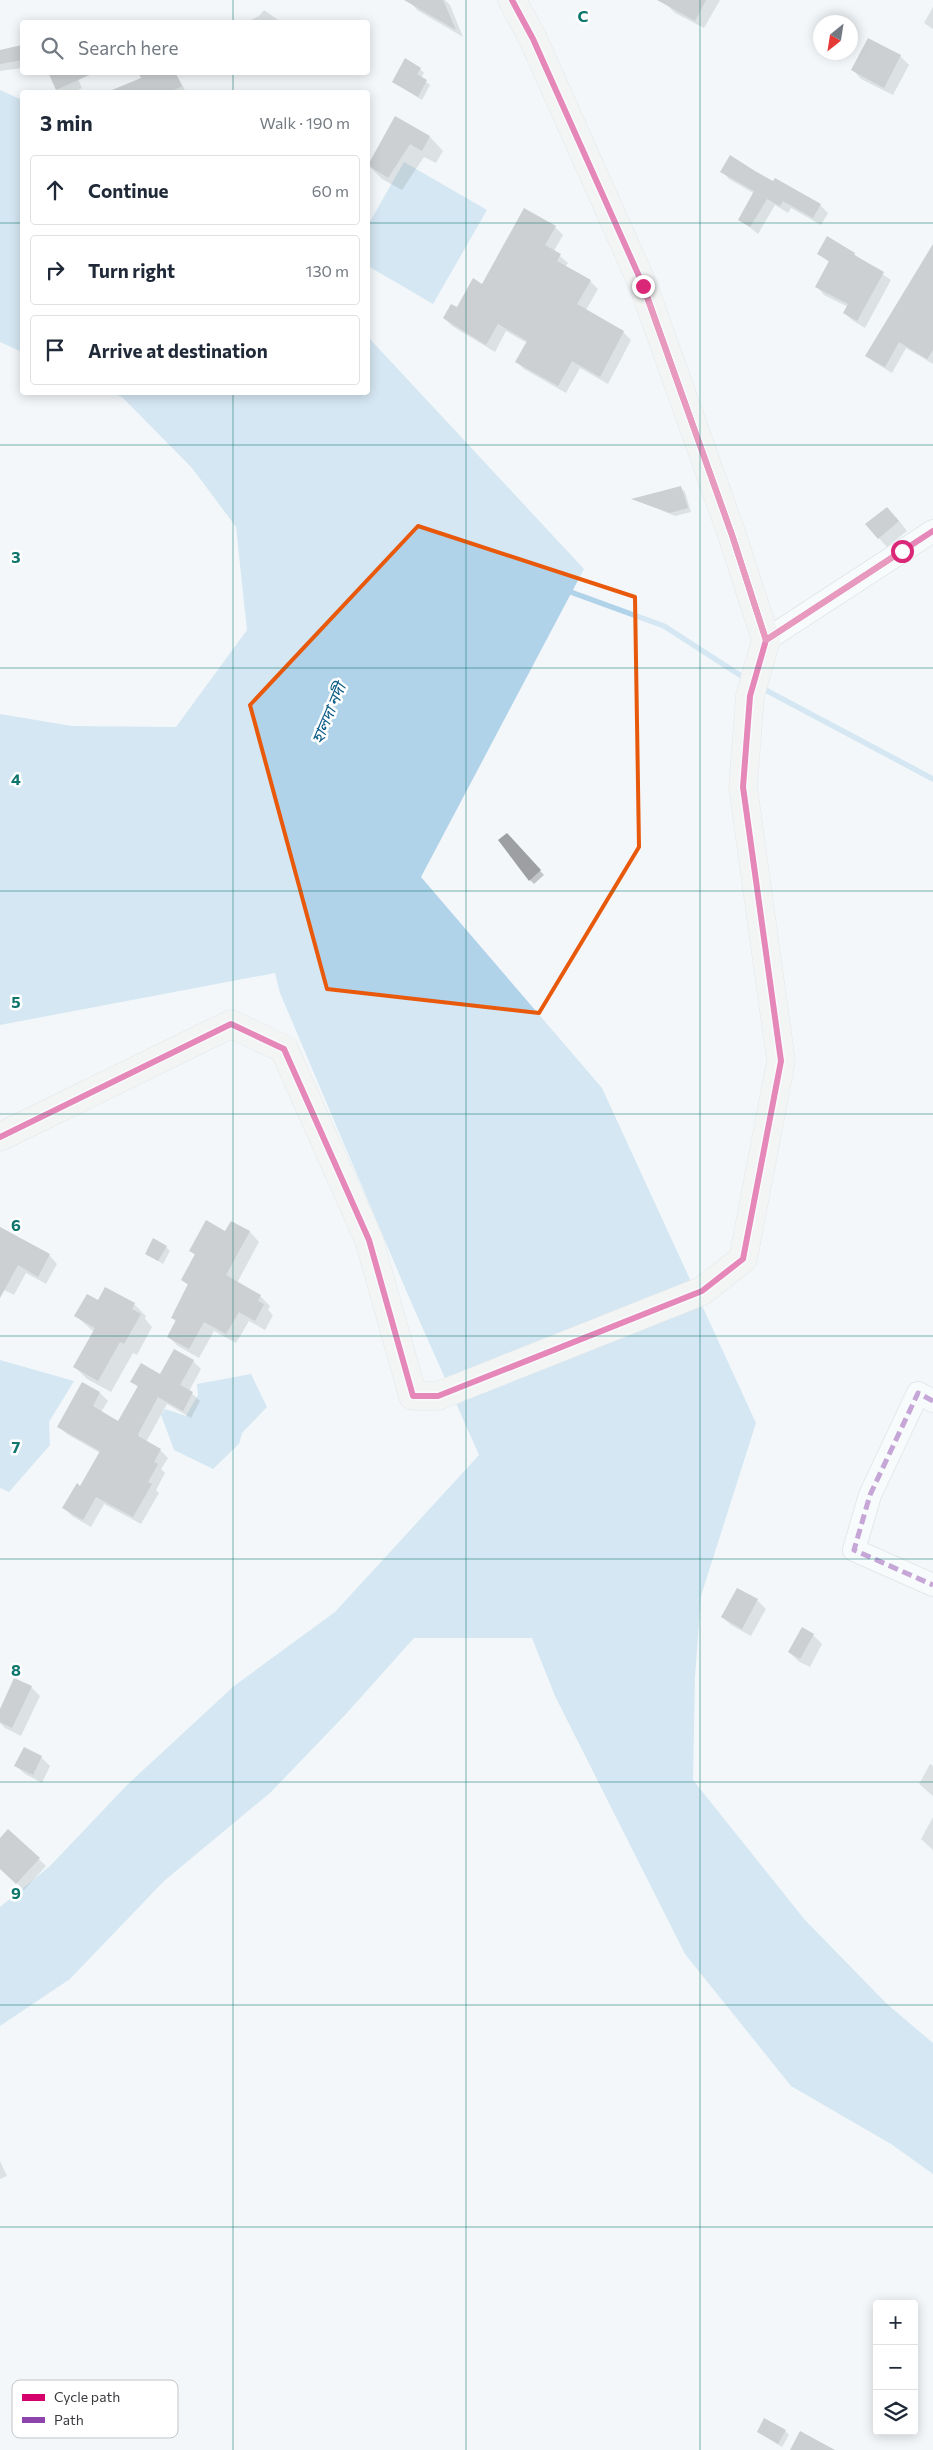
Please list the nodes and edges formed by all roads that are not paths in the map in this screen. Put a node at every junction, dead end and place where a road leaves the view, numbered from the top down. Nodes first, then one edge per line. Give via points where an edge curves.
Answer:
1 (512, 0) edge
2 (933, 530) edge
3 (763, 651) junction
4 (0, 1137) edge
5 (933, 1401) edge
6 (933, 1585) edge

1 - 3 street via 533,39 643,286 732,535
2 - 3 street
3 - 4 street via 750,696 743,787 782,1060 743,1259 702,1291 438,1396 413,1396 369,1240 284,1049 231,1024
5 - 6 street via 918,1393 870,1495 854,1550

